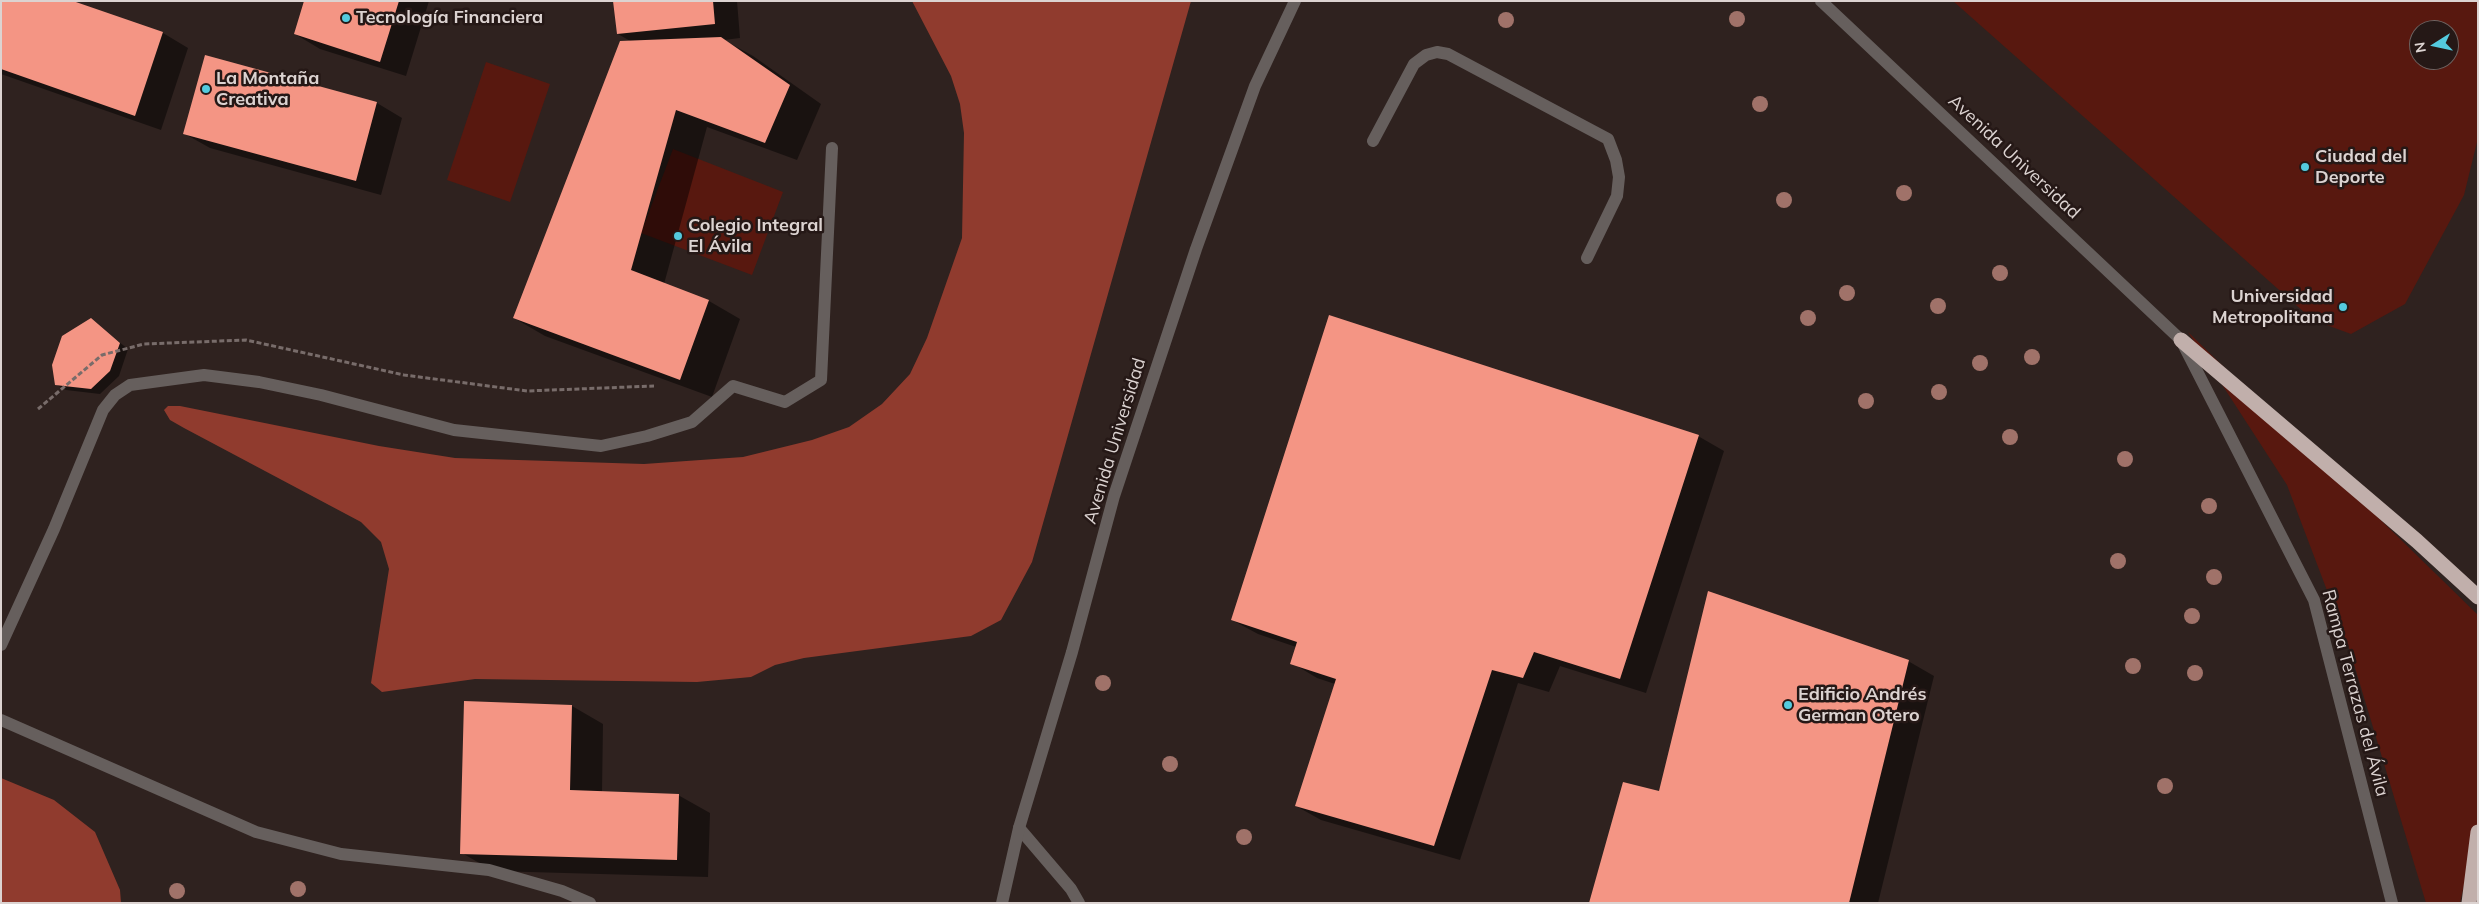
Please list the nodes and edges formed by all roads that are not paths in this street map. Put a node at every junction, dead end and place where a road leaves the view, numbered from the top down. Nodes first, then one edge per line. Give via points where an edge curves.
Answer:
1 (1295, 1) edge
2 (1821, 1) edge
3 (1373, 141) dead end
4 (832, 148) dead end
5 (1587, 258) dead end
6 (2181, 340) junction
7 (2478, 597) edge
8 (1, 645) edge
9 (1, 720) edge
10 (1019, 828) junction
11 (2478, 832) edge
12 (590, 903) edge
13 (1002, 903) edge
14 (1079, 903) edge
15 (2392, 903) edge
16 (2468, 903) edge

1 - 10 street, Avenida Universidad via 1255,86 1196,248 1114,496 1072,652
2 - 6 street, Avenida Universidad
3 - 5 street via 1414,64 1437,52 1448,54 1608,139 1619,177 1617,196
4 - 8 street via 821,380 785,402 733,386 692,422 601,446 454,430 259,382 204,375 130,385 115,395 103,410
6 - 7 highway
6 - 15 street, Rampa Terrazas del Ávila via 2314,600
9 - 12 street via 256,832 341,854 489,870 562,891
10 - 13 street, Avenida Universidad
10 - 14 street
11 - 16 highway

